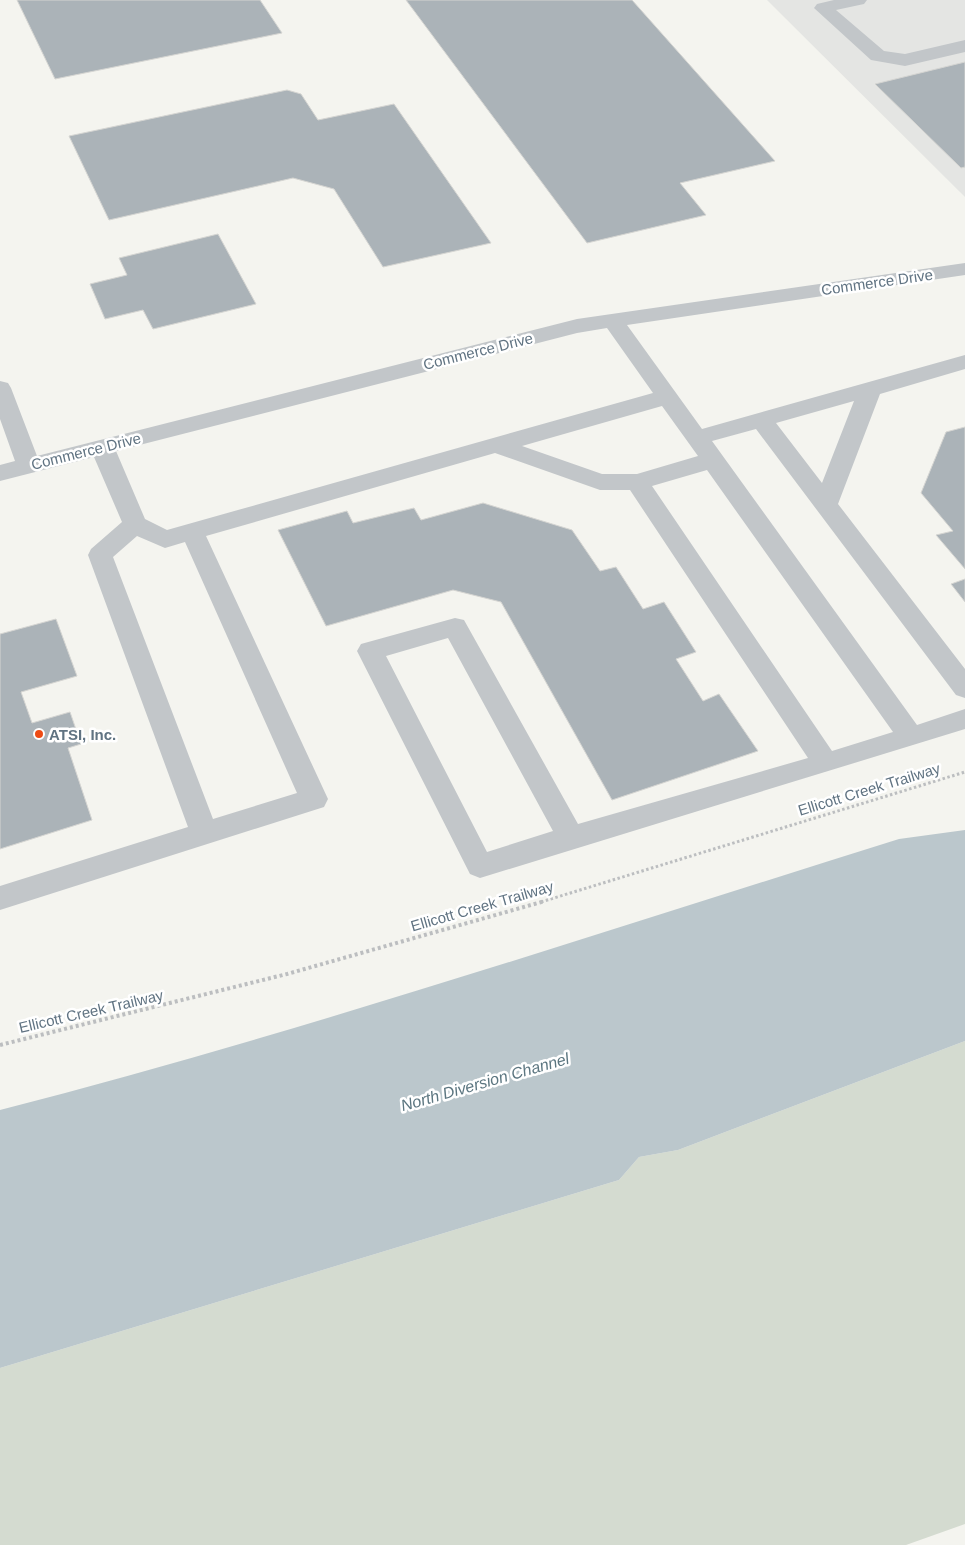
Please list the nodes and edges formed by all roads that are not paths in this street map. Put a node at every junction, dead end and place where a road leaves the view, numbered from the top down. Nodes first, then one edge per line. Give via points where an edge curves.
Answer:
1 (858, 0) edge
2 (965, 46) edge
3 (965, 270) edge
4 (612, 321) junction
5 (965, 362) edge
6 (0, 388) edge
7 (870, 389) junction
8 (667, 397) junction
9 (761, 419) junction
10 (696, 438) junction
11 (498, 446) junction
12 (102, 447) junction
13 (712, 460) junction
14 (29, 466) junction
15 (0, 474) edge
16 (637, 482) junction
17 (826, 504) junction
18 (135, 524) junction
19 (192, 531) junction
20 (965, 688) edge
21 (965, 719) edge
22 (911, 737) junction
23 (826, 763) junction
24 (204, 833) junction
25 (572, 837) junction
26 (0, 898) edge

1 - 2 street via 824,8 878,56 905,60
3 - 4 street, Commerce Drive
4 - 8 street
4 - 12 street, Commerce Drive via 577,326
5 - 7 street
6 - 14 street
7 - 9 street
7 - 17 street
8 - 10 street
8 - 11 street
9 - 10 street
9 - 17 street
10 - 13 street
11 - 16 street via 600,482
11 - 19 street
12 - 14 street, Commerce Drive
12 - 18 street
13 - 16 street
13 - 22 street
14 - 15 street, Commerce Drive
16 - 23 street
17 - 20 street
18 - 19 street via 165,539
18 - 24 street via 100,555
19 - 24 street via 314,798
21 - 22 street
22 - 23 street
23 - 25 street
24 - 26 street
25 - 25 street via 480,866 370,651 455,627

